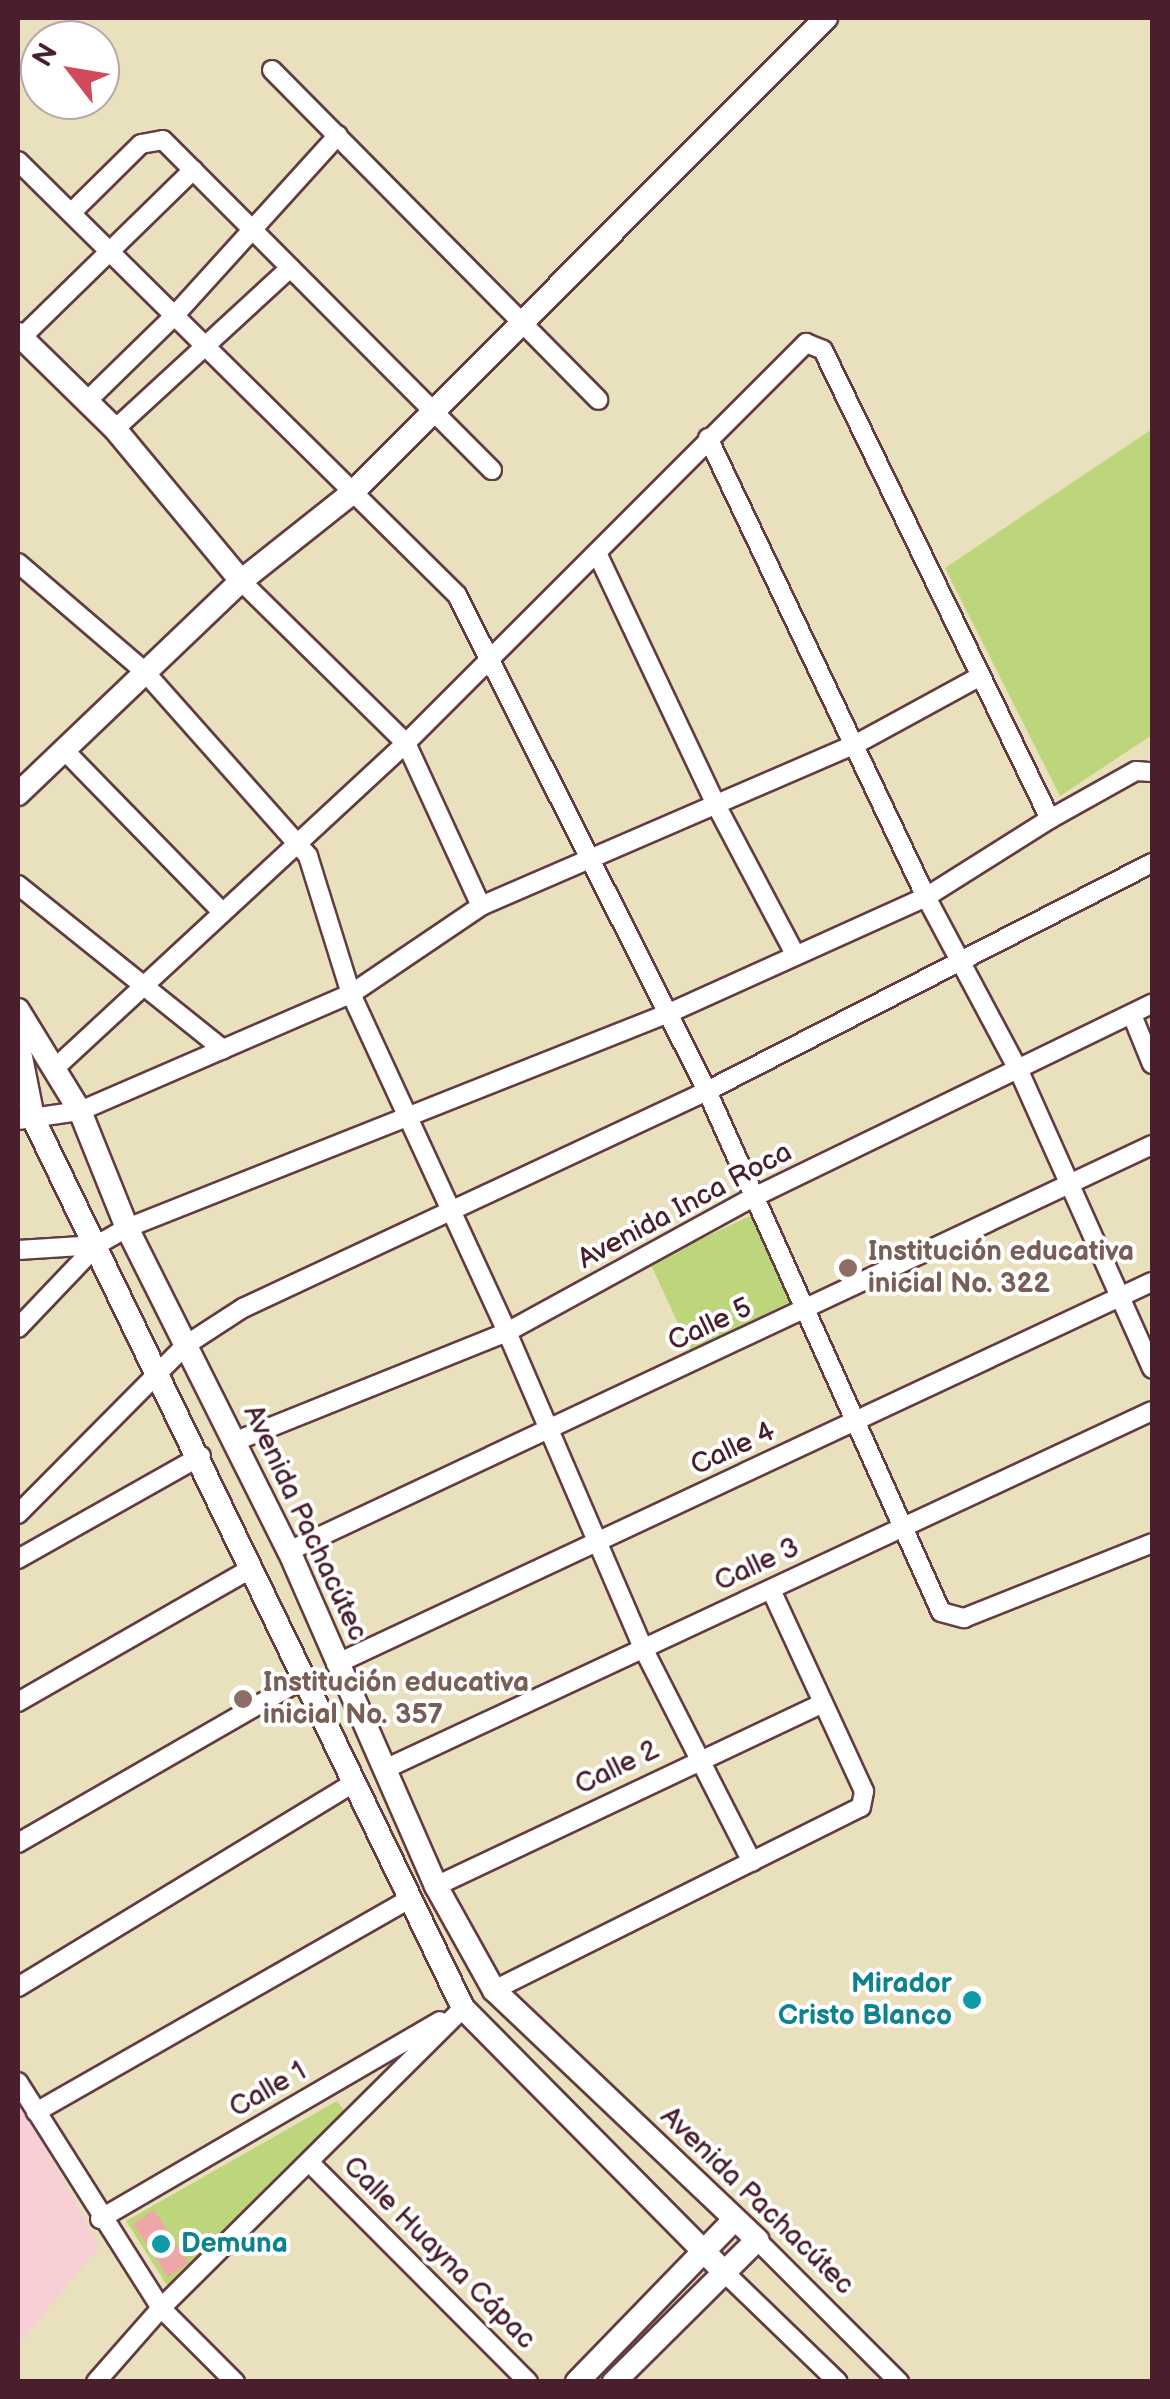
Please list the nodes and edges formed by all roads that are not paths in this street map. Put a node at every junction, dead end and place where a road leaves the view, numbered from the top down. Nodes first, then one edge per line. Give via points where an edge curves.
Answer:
1 (826, 18) edge
2 (272, 70) dead end
3 (338, 135) junction
4 (18, 161) edge
5 (192, 170) junction
6 (71, 213) junction
7 (252, 232) junction
8 (110, 251) junction
9 (290, 268) junction
10 (174, 316) junction
11 (524, 320) junction
12 (20, 335) edge
13 (207, 348) junction
14 (86, 400) junction
15 (598, 400) dead end
16 (434, 410) junction
17 (115, 430) junction
18 (708, 438) junction
19 (492, 470) dead end
20 (352, 493) junction
21 (597, 553) junction
22 (18, 563) edge
23 (241, 581) junction
24 (490, 658) junction
25 (144, 671) junction
26 (978, 678) junction
27 (406, 743) junction
28 (856, 744) junction
29 (67, 753) junction
30 (1152, 772) edge
31 (18, 794) edge
32 (715, 803) junction
33 (1050, 819) junction
34 (300, 842) junction
35 (592, 860) junction
36 (1152, 863) edge
37 (18, 885) edge
38 (926, 897) junction
39 (481, 906) junction
40 (222, 911) junction
41 (794, 952) junction
42 (962, 964) junction
43 (143, 987) junction
44 (350, 994) junction
45 (1152, 1004) edge
46 (18, 1010) edge
47 (669, 1013) junction
48 (1132, 1016) junction
49 (18, 1042) edge
50 (223, 1050) junction
51 (1152, 1064) edge
52 (54, 1069) junction
53 (1019, 1071) junction
54 (707, 1091) junction
55 (80, 1111) junction
56 (406, 1114) junction
57 (26, 1119) edge
58 (1152, 1145) edge
59 (1069, 1184) junction
60 (752, 1198) junction
61 (452, 1212) junction
62 (127, 1228) junction
63 (98, 1245) junction
64 (18, 1250) edge
65 (1152, 1282) edge
66 (1120, 1298) junction
67 (806, 1311) junction
68 (18, 1328) edge
69 (507, 1332) junction
70 (186, 1345) junction
71 (1152, 1368) edge
72 (157, 1373) junction
73 (1152, 1412) edge
74 (859, 1421) junction
75 (550, 1430) junction
76 (236, 1441) junction
77 (200, 1456) junction
78 (18, 1514) edge
79 (904, 1528) junction
80 (600, 1541) junction
81 (1152, 1543) edge
82 (289, 1550) junction
83 (18, 1559) edge
84 (252, 1568) junction
85 (770, 1590) junction
86 (643, 1648) junction
87 (336, 1664) junction
88 (303, 1679) junction
89 (18, 1702) edge
90 (822, 1702) junction
91 (696, 1760) junction
92 (385, 1769) junction
93 (352, 1784) junction
94 (18, 1843) edge
95 (752, 1862) junction
96 (436, 1886) junction
97 (407, 1900) junction
98 (18, 1986) edge
99 (494, 1990) junction
100 (462, 2008) junction
101 (18, 2082) edge
102 (36, 2112) junction
103 (310, 2163) junction
104 (100, 2219) junction
105 (734, 2220) junction
106 (757, 2240) junction
107 (701, 2250) junction
108 (724, 2272) junction
109 (161, 2308) junction
110 (96, 2382) edge
111 (235, 2382) edge
112 (528, 2382) edge
113 (577, 2382) edge
114 (614, 2382) edge
115 (838, 2382) edge
116 (899, 2382) edge

1 - 11 street
2 - 3 street
3 - 7 street
3 - 11 street
4 - 6 street
5 - 6 street via 163,140 147,141
5 - 7 street
5 - 8 street
6 - 8 street
7 - 9 street
7 - 10 street
8 - 10 street
8 - 12 street
9 - 13 street
9 - 16 street
10 - 13 street
10 - 14 street
11 - 15 street
11 - 16 street
12 - 14 street
13 - 17 street
13 - 20 street
14 - 17 street
16 - 19 street
16 - 20 street
17 - 23 street
18 - 21 street
18 - 26 street via 794,352 806,344 823,350
18 - 28 street
20 - 23 street
20 - 24 street via 457,595
21 - 24 street
21 - 32 street
22 - 25 street
23 - 25 street
23 - 27 street
24 - 27 street
24 - 35 street
25 - 29 street
25 - 34 street
26 - 28 street
26 - 33 street
27 - 34 street
27 - 39 street
28 - 32 street
28 - 38 street
29 - 31 street
29 - 40 street
30 - 33 street via 1136,771
32 - 35 street
32 - 41 street
33 - 38 street
34 - 40 street
34 - 44 street
35 - 39 street
35 - 47 street
36 - 42 street
37 - 43 street
38 - 41 street
38 - 42 street
39 - 44 street
40 - 43 street
41 - 47 street
42 - 53 street
42 - 54 street
43 - 50 street
43 - 52 street
44 - 50 street
44 - 56 street
45 - 48 street, Avenida Inca Roca
46 - 52 street, Avenida Pachacútec
47 - 54 street
47 - 56 street
48 - 51 street
48 - 53 street, Avenida Inca Roca
49 - 57 street
50 - 55 street
52 - 55 street, Avenida Pachacútec
53 - 59 street
53 - 60 street, Avenida Inca Roca
54 - 60 street
54 - 61 street
55 - 57 street
55 - 62 street, Avenida Pachacútec
56 - 61 street
56 - 62 street
57 - 63 street
58 - 59 street, Calle 5
59 - 66 street
59 - 67 street, Calle 5
60 - 67 street
60 - 69 street, Avenida Inca Roca
61 - 69 street
61 - 70 street via 302,1278
62 - 63 street
62 - 70 street, Avenida Pachacútec
63 - 64 street
63 - 68 street
63 - 72 street
65 - 66 street, Calle 4
66 - 71 street
66 - 74 street, Calle 4
67 - 74 street
67 - 75 street, Calle 5
69 - 75 street
69 - 76 street, Avenida Inca Roca
70 - 72 street
70 - 76 street, Avenida Pachacútec
72 - 77 street
72 - 78 street
73 - 79 street, Calle 3
74 - 79 street
74 - 80 street, Calle 4
75 - 80 street
75 - 82 street, Calle 5
76 - 82 street, Avenida Pachacútec
77 - 83 street
77 - 84 street
79 - 81 street via 932,1600 950,1619 1000,1606
79 - 85 street, Calle 3
80 - 86 street
80 - 87 street, Calle 4
82 - 87 street, Avenida Pachacútec
84 - 88 street
84 - 89 street
85 - 86 street, Calle 3
85 - 90 street
86 - 91 street
86 - 92 street, Calle 3
87 - 92 street, Avenida Pachacútec
88 - 93 street
88 - 94 street
90 - 91 street, Calle 2
90 - 95 street via 864,1791 862,1807
91 - 95 street
91 - 96 street, Calle 2
92 - 96 street, Avenida Pachacútec
93 - 97 street
93 - 98 street
95 - 99 street
96 - 99 street, Avenida Pachacútec
97 - 100 street
97 - 102 street
99 - 105 street, Avenida Pachacútec
100 - 103 street
100 - 104 street, Calle 1
100 - 107 street
101 - 102 street
102 - 104 street
103 - 109 street
103 - 112 street, Calle Huayna Cápac
104 - 109 street
105 - 106 street, Avenida Pachacútec
105 - 107 street
106 - 108 street
106 - 116 street, Avenida Pachacútec
107 - 108 street
107 - 113 street
108 - 114 street
108 - 115 street
109 - 110 street
109 - 111 street

